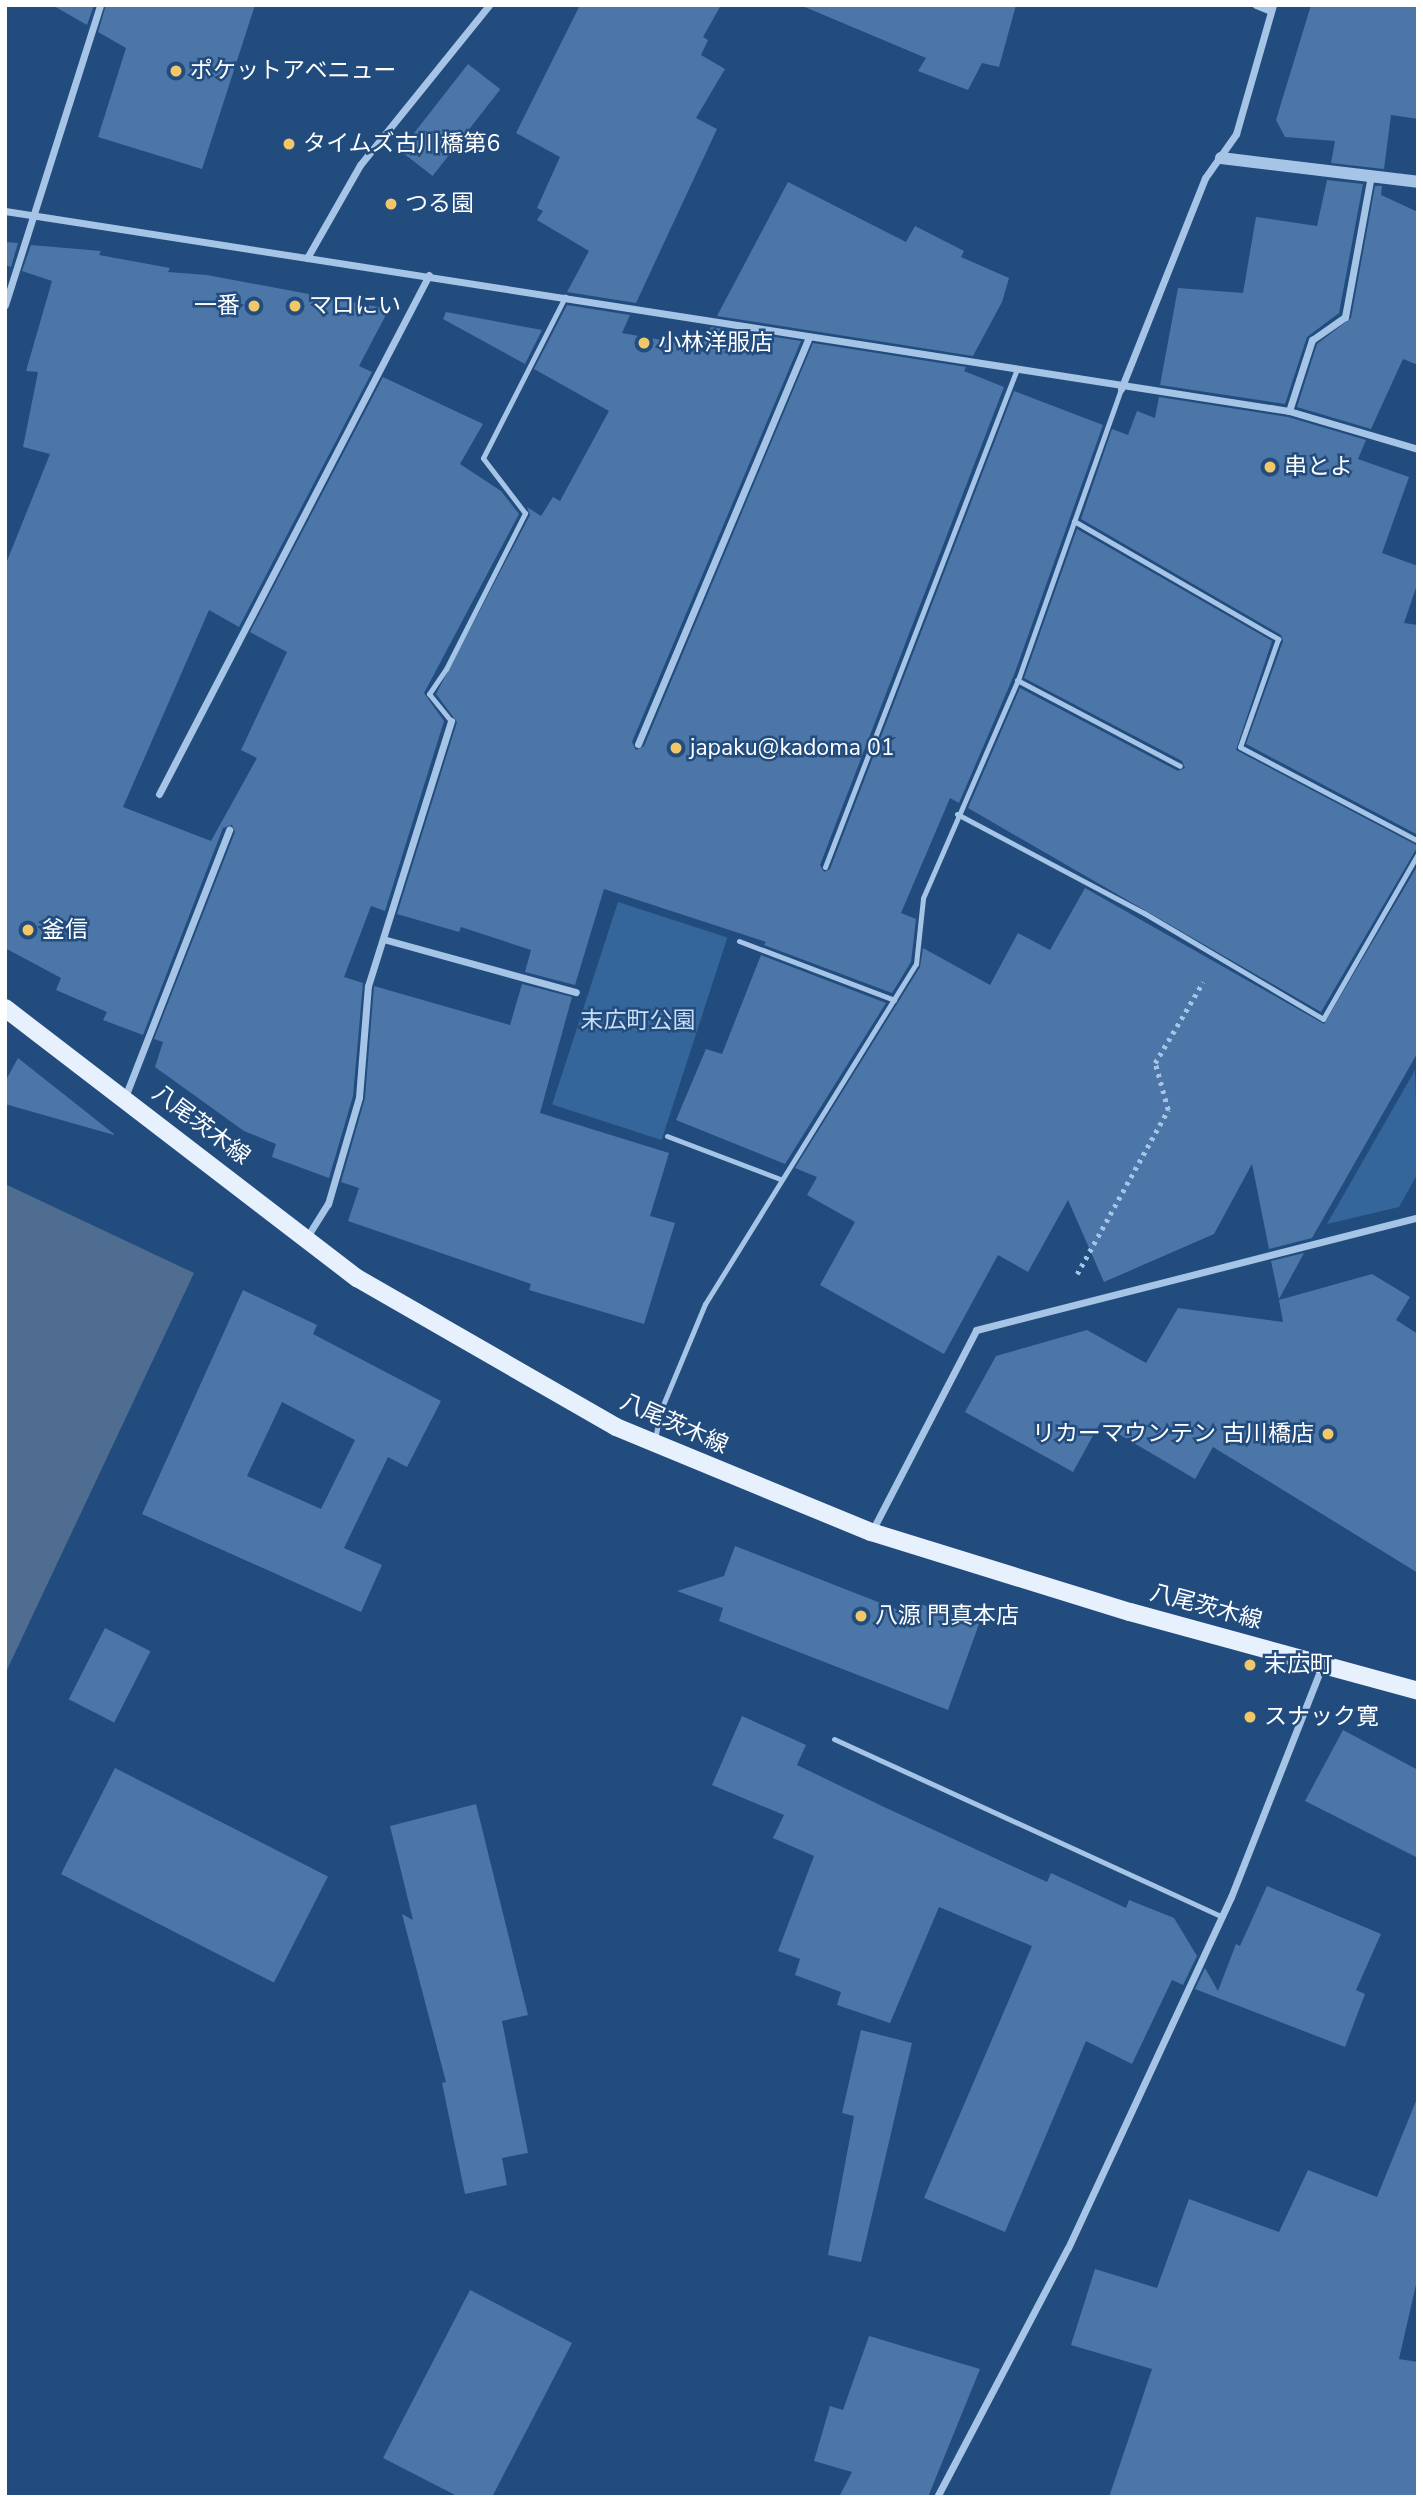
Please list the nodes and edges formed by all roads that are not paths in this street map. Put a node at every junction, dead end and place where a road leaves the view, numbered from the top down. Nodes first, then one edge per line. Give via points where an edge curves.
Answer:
1 (100, 5) edge
2 (489, 5) edge
3 (1256, 5) edge
4 (1272, 8) edge
5 (1221, 158) junction
6 (1371, 176) junction
7 (1418, 182) edge
8 (5, 211) edge
9 (35, 216) junction
10 (307, 258) junction
11 (429, 275) junction
12 (565, 297) junction
13 (5, 305) edge
14 (809, 338) junction
15 (1017, 369) junction
16 (1121, 389) junction
17 (1289, 411) junction
18 (1418, 449) edge
19 (1074, 521) junction
20 (1017, 680) junction
21 (451, 721) joint
22 (638, 744) dead end
23 (1180, 766) dead end
24 (159, 794) dead end
25 (957, 814) junction
26 (229, 830) dead end
27 (1418, 841) edge
28 (1418, 854) edge
29 (825, 867) dead end
30 (383, 939) junction
31 (739, 941) dead end
32 (576, 992) dead end
33 (894, 1000) junction
34 (5, 1008) edge
35 (124, 1098) junction
36 (667, 1136) dead end
37 (780, 1179) junction
38 (1418, 1217) edge
39 (307, 1237) junction
40 (654, 1444) junction
41 (872, 1532) junction
42 (1322, 1666) junction
43 (1418, 1691) edge
44 (834, 1739) dead end
45 (1222, 1917) junction
46 (937, 2497) edge

1 - 9 street
2 - 10 street via 360,165
3 - 4 street
4 - 5 street via 1236,134
5 - 6 street
5 - 16 street via 1205,178
6 - 7 street
6 - 17 street via 1345,317 1312,340
8 - 9 street
9 - 10 street
9 - 13 street
10 - 11 street
11 - 12 street
11 - 24 street
12 - 14 street
12 - 21 lane via 483,458 525,513 429,694
14 - 15 street
14 - 22 street
15 - 16 street
15 - 29 lane
16 - 17 street
16 - 19 lane
17 - 18 street
19 - 20 lane
19 - 27 lane via 1278,639 1240,747
20 - 23 lane
20 - 25 lane
21 - 30 street
25 - 28 lane via 1323,1019
25 - 33 lane via 923,898 916,964
26 - 35 street
30 - 32 street
30 - 39 street via 368,986 359,1097 328,1205
31 - 33 lane
33 - 37 lane
34 - 35 main road, 八尾茨木線
35 - 39 main road, 八尾茨木線
36 - 37 lane
37 - 40 lane via 705,1304 660,1412
38 - 41 street via 976,1330
39 - 40 main road, 八尾茨木線 via 357,1278 616,1427
40 - 41 main road, 八尾茨木線
41 - 42 main road, 八尾茨木線
42 - 43 main road, 八尾茨木線
42 - 45 street
44 - 45 lane
45 - 46 street via 1069,2248

